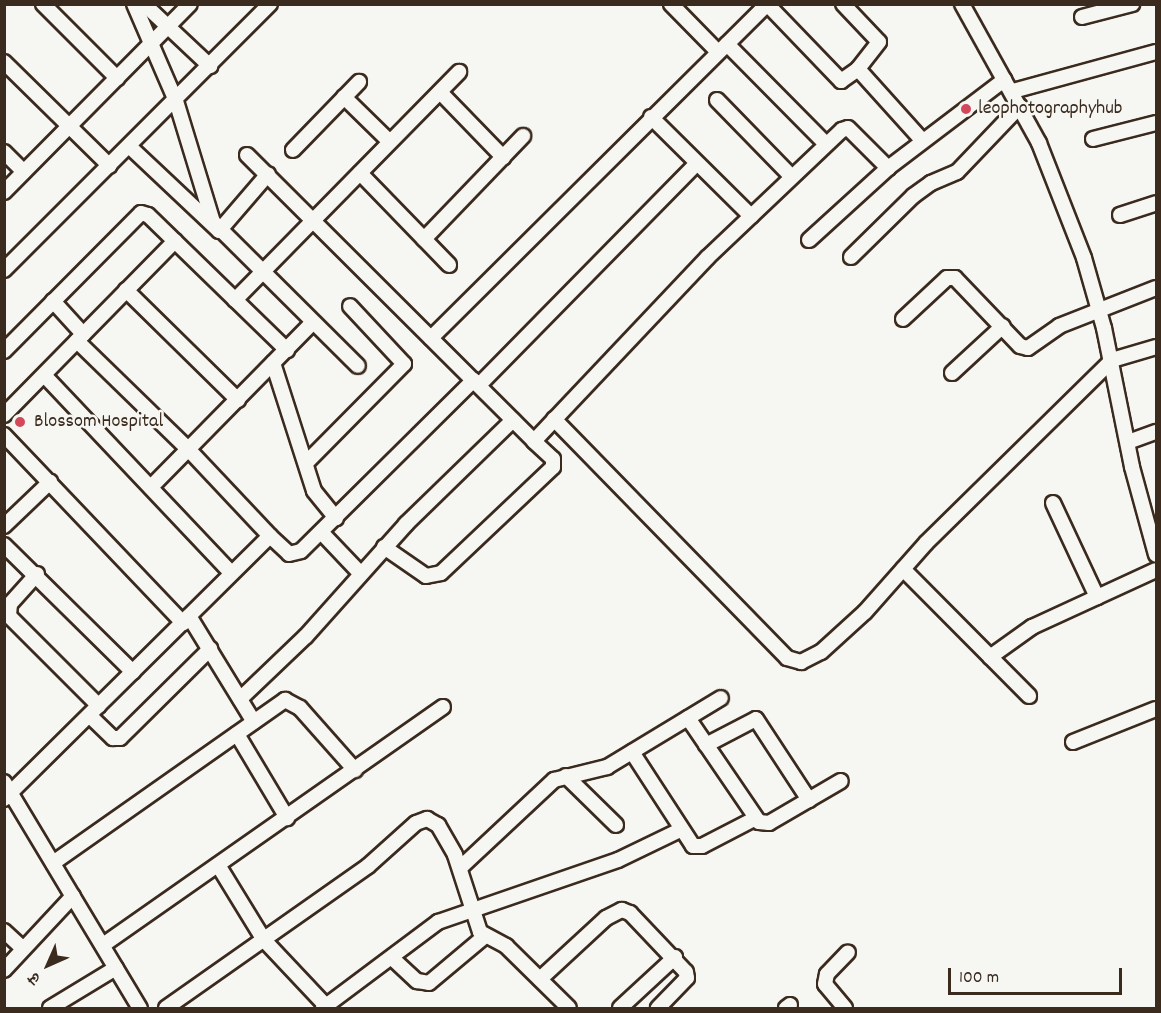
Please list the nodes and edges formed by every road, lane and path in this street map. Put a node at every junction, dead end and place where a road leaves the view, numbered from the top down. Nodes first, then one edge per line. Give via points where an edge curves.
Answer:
1 (43, 4) edge
2 (134, 4) edge
3 (144, 4) edge
4 (190, 4) edge
5 (270, 4) edge
6 (671, 4) edge
7 (843, 4) edge
8 (1132, 4) edge
9 (969, 7) edge
10 (1082, 17) dead end
11 (167, 27) junction
12 (153, 43) junction
13 (722, 48) junction
14 (1156, 52) edge
15 (4, 62) edge
16 (210, 66) junction
17 (858, 69) junction
18 (459, 72) dead end
19 (117, 78) junction
20 (359, 82) dead end
21 (1008, 85) junction
22 (440, 92) junction
23 (344, 97) junction
24 (717, 100) dead end
25 (176, 101) junction
26 (1020, 105) junction
27 (651, 117) junction
28 (1156, 123) edge
29 (69, 126) junction
30 (524, 136) dead end
31 (1093, 139) dead end
32 (922, 140) junction
33 (390, 142) junction
34 (826, 144) junction
35 (130, 147) junction
36 (293, 150) dead end
37 (4, 152) edge
38 (247, 154) dead end
39 (503, 157) junction
40 (696, 164) junction
41 (110, 166) junction
42 (888, 168) junction
43 (24, 172) junction
44 (360, 173) junction
45 (268, 174) junction
46 (792, 177) junction
47 (4, 192) edge
48 (1156, 203) edge
49 (1120, 215) dead end
50 (751, 216) junction
51 (314, 219) junction
52 (219, 231) junction
53 (424, 239) junction
54 (809, 240) dead end
55 (175, 241) junction
56 (851, 257) dead end
57 (449, 265) dead end
58 (4, 270) edge
59 (262, 271) junction
60 (1156, 288) edge
61 (126, 290) junction
62 (235, 300) junction
63 (53, 301) junction
64 (350, 306) dead end
65 (1098, 310) junction
66 (903, 319) dead end
67 (313, 322) junction
68 (1003, 327) junction
69 (80, 338) junction
70 (431, 338) junction
71 (1156, 347) edge
72 (287, 350) junction
73 (4, 351) edge
74 (1112, 360) junction
75 (273, 363) junction
76 (358, 366) dead end
77 (952, 373) dead end
78 (44, 375) junction
79 (477, 383) junction
80 (238, 400) junction
81 (4, 415) edge
82 (554, 419) junction
83 (513, 420) junction
84 (1156, 432) edge
85 (4, 435) edge
86 (534, 441) junction
87 (1128, 442) junction
88 (188, 449) junction
89 (307, 462) junction
90 (50, 482) junction
91 (151, 487) junction
92 (1053, 503) dead end
93 (336, 518) junction
94 (4, 526) edge
95 (322, 532) junction
96 (270, 536) junction
97 (4, 545) edge
98 (384, 547) junction
99 (1156, 555) edge
100 (903, 568) junction
101 (1156, 570) edge
102 (359, 572) junction
103 (231, 573) junction
104 (37, 574) junction
105 (1097, 597) junction
106 (186, 619) junction
107 (210, 649) junction
108 (990, 657) junction
109 (133, 672) junction
110 (1029, 696) dead end
111 (721, 698) dead end
112 (240, 699) junction
113 (443, 706) dead end
114 (1156, 709) edge
115 (94, 711) junction
116 (688, 718) junction
117 (254, 722) junction
118 (237, 734) junction
119 (1073, 742) dead end
120 (706, 745) junction
121 (632, 752) junction
122 (355, 770) junction
123 (566, 776) junction
124 (841, 782) dead end
125 (7, 791) edge
126 (809, 800) junction
127 (287, 818) junction
128 (754, 819) junction
129 (616, 825) dead end
130 (680, 830) junction
131 (53, 863) junction
132 (218, 865) junction
133 (460, 868) junction
134 (73, 896) junction
135 (471, 908) junction
136 (4, 931) edge
137 (484, 936) junction
138 (264, 940) junction
139 (103, 945) junction
140 (23, 949) junction
141 (848, 952) dead end
142 (675, 957) junction
143 (392, 958) junction
144 (116, 968) junction
145 (4, 970) edge
146 (540, 979) junction
147 (50, 1008) edge
148 (140, 1008) edge
149 (165, 1008) edge
150 (326, 1008) edge
151 (568, 1008) edge
152 (620, 1008) edge
153 (658, 1008) edge
154 (844, 1008) edge

1 - 19 street
2 - 12 street
3 - 11 street
4 - 11 street
5 - 16 street
6 - 13 street
7 - 17 street via 879,42
8 - 10 street
9 - 21 street
11 - 12 street
11 - 16 street
12 - 19 street
12 - 25 street
13 - 17 street via 767,4 837,78 843,81
13 - 27 street
13 - 34 street
14 - 21 street
15 - 29 street
16 - 25 street
17 - 32 street
18 - 22 street
19 - 29 street
20 - 23 street
21 - 26 street
21 - 32 street
22 - 33 street
22 - 39 street
23 - 33 street
23 - 36 street
24 - 46 street
25 - 35 street
25 - 52 street
26 - 56 street via 957,172 913,196
26 - 65 street via 1084,258
27 - 40 street
27 - 70 street
28 - 31 street
29 - 41 street
29 - 43 street
30 - 39 street
32 - 42 street
33 - 44 street
34 - 42 street via 848,128
34 - 46 street
35 - 41 street
35 - 52 street
37 - 43 street
38 - 45 street
39 - 53 street
40 - 50 street
40 - 79 street
41 - 58 street
42 - 54 street
43 - 47 street
44 - 51 street
44 - 53 street
45 - 51 street
45 - 52 street
46 - 50 street
48 - 49 street
50 - 82 street
51 - 59 street
51 - 70 street
52 - 59 street
53 - 57 street
55 - 61 street
55 - 62 street
55 - 63 street via 141,213
59 - 62 street
59 - 67 street
60 - 65 street
61 - 69 street
61 - 80 street
62 - 72 street
63 - 69 street
63 - 73 street
64 - 89 street via 404,364
65 - 68 street via 1059,326 1028,348 1020,346
65 - 74 street
66 - 68 street via 952,277
67 - 72 street
67 - 76 street
68 - 77 street
69 - 78 street
69 - 88 street
70 - 79 street
71 - 74 street
72 - 75 street
74 - 87 street
74 - 100 street
75 - 80 street
75 - 89 street
78 - 81 street
78 - 91 street
79 - 83 street
79 - 93 street
80 - 88 street
82 - 86 street
82 - 100 street via 791,661 801,662 821,652 875,601
83 - 86 street
83 - 98 street
84 - 87 street
85 - 90 street
86 - 98 street via 553,459 553,467 441,573 426,576
87 - 99 street
88 - 91 street
88 - 96 street
89 - 93 street via 316,494
90 - 94 street
90 - 106 street
91 - 103 street
92 - 105 street
93 - 95 street
95 - 96 street via 296,555 282,550
95 - 102 street
96 - 103 street
97 - 104 street
98 - 102 street
100 - 108 street
101 - 105 street
102 - 112 street via 306,636
103 - 106 street
104 - 109 street
104 - 115 street via 10,604 9,616
105 - 108 street via 1032,627
106 - 107 street
106 - 109 street
107 - 112 street
107 - 115 street via 120,738 113,738
108 - 110 street
109 - 115 street
111 - 116 street
112 - 117 street
113 - 122 street
114 - 119 street
115 - 125 street
116 - 120 street
116 - 121 street
117 - 118 street
117 - 122 street via 279,702 290,701
118 - 127 street
118 - 131 street
120 - 126 street via 756,719
120 - 128 street
121 - 123 street via 607,766
121 - 130 street
122 - 127 street
123 - 129 street
123 - 133 street via 554,780
124 - 126 street
125 - 131 street
126 - 128 street via 769,822
127 - 132 street
128 - 130 street via 702,846 693,846
130 - 135 street via 618,860
131 - 134 street
132 - 138 street
132 - 139 street
133 - 135 street
133 - 138 street via 438,825 421,819 368,866
134 - 139 street
134 - 140 street
135 - 137 street
135 - 143 street via 438,922
136 - 140 street
137 - 143 street via 429,983 417,981
137 - 146 street via 506,946
138 - 149 street
138 - 150 street
139 - 144 street
140 - 145 street
141 - 154 street via 827,974 825,984
142 - 146 street via 630,913 622,910 606,918
142 - 152 street
142 - 153 street via 687,978
143 - 150 street
144 - 147 street
144 - 148 street
146 - 151 street

